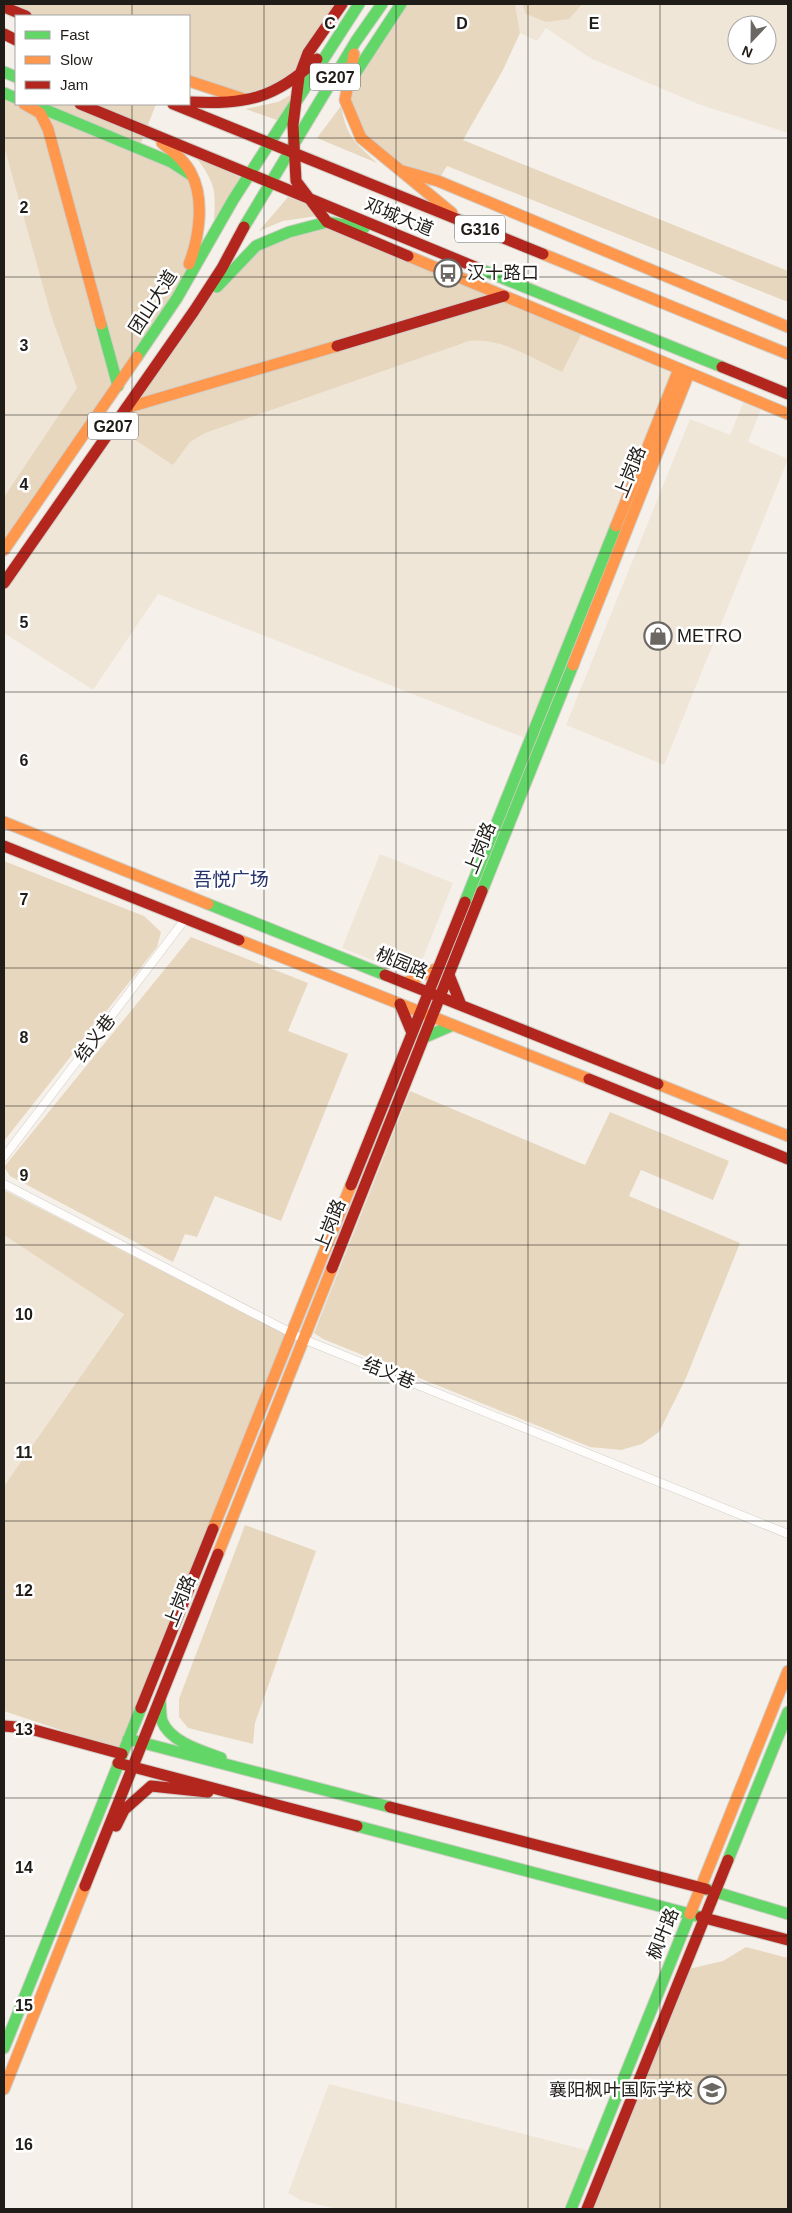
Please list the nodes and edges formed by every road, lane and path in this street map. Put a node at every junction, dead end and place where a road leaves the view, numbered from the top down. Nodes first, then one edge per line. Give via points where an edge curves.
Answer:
1 (342, 4) edge
2 (359, 4) edge
3 (382, 4) edge
4 (401, 4) edge
5 (4, 7) edge
6 (24, 15) edge
7 (338, 35) junction
8 (356, 41) junction
9 (299, 78) junction
10 (190, 81) edge
11 (348, 83) junction
12 (248, 100) junction
13 (190, 102) edge
14 (26, 105) edge
15 (32, 105) edge
16 (82, 105) edge
17 (175, 105) edge
18 (150, 133) junction
19 (269, 143) junction
20 (289, 152) junction
21 (397, 169) junction
22 (249, 175) junction
23 (193, 176) junction
24 (269, 183) junction
25 (327, 222) junction
26 (464, 223) junction
27 (387, 231) junction
28 (504, 296) junction
29 (173, 304) junction
30 (194, 311) junction
31 (788, 327) edge
32 (788, 354) edge
33 (684, 371) junction
34 (118, 386) junction
35 (788, 394) edge
36 (126, 408) junction
37 (788, 414) edge
38 (4, 550) edge
39 (4, 584) edge
40 (4, 822) edge
41 (4, 846) edge
42 (186, 918) junction
43 (438, 968) junction
44 (449, 975) junction
45 (405, 983) junction
46 (428, 992) junction
47 (440, 997) junction
48 (400, 1004) junction
49 (461, 1005) junction
50 (420, 1012) junction
51 (432, 1016) junction
52 (453, 1025) junction
53 (412, 1033) junction
54 (423, 1038) junction
55 (788, 1136) edge
56 (4, 1157) edge
57 (788, 1159) edge
58 (4, 1184) edge
59 (291, 1333) junction
60 (303, 1339) junction
61 (788, 1534) edge
62 (788, 1672) edge
63 (160, 1698) junction
64 (788, 1712) edge
65 (4, 1726) edge
66 (128, 1739) junction
67 (142, 1743) junction
68 (120, 1758) junction
69 (132, 1767) junction
70 (258, 1772) junction
71 (246, 1797) junction
72 (87, 1880) junction
73 (700, 1888) junction
74 (715, 1893) junction
75 (788, 1914) edge
76 (689, 1916) junction
77 (704, 1919) junction
78 (788, 1940) edge
79 (4, 2048) edge
80 (4, 2089) edge
81 (571, 2209) edge
82 (587, 2209) edge

1 - 9 main road via 308,53
2 - 7 main road, G207
3 - 8 main road, G207
4 - 11 main road
5 - 6 main road
7 - 9 main road
7 - 19 main road, 团山大道 / G207
8 - 11 main road
8 - 20 main road, G207
9 - 12 main road via 276,92
9 - 25 main road via 293,125 296,181
10 - 12 main road
11 - 21 main road via 346,100 361,138
12 - 13 main road
14 - 34 main road via 40,113 48,129
15 - 23 main road via 171,162
16 - 18 main road, 邓城大道 / G316
17 - 19 main road, 邓城大道 / G316
18 - 22 main road, 邓城大道 / G316
18 - 23 main road via 175,152
19 - 20 main road, 邓城大道 / G316
19 - 22 main road, 团山大道 / G207
20 - 24 main road, G207
20 - 26 main road, 邓城大道 / G316
21 - 26 main road
21 - 31 main road via 438,181
22 - 24 main road, 邓城大道 / G316
22 - 29 main road, 团山大道 / G207
23 - 29 main road via 199,216 194,252
24 - 27 main road, 邓城大道 / G316
24 - 30 main road, G207
25 - 27 main road
25 - 28 main road
25 - 30 main road via 289,232 256,246
26 - 32 main road, 邓城大道 / G316
27 - 35 main road, 邓城大道 / G316
28 - 33 main road
28 - 36 main road
29 - 34 main road, 团山大道 / G207
30 - 36 main road, G207
33 - 37 main road
33 - 43 main road, 上岗路
33 - 44 main road, 上岗路
34 - 38 main road, 团山大道 / G207
36 - 39 main road, G207
40 - 45 main road, 桃园路
41 - 42 main road
42 - 48 main road
42 - 56 street, 结义巷
43 - 45 main road
43 - 46 main road, 上岗路
44 - 47 main road, 上岗路
44 - 49 main road
45 - 46 main road, 桃园路
46 - 47 main road, 桃园路
46 - 50 main road, 上岗路
47 - 49 main road, 桃园路
47 - 51 main road, 上岗路
48 - 50 main road
48 - 53 main road
49 - 55 main road, 桃园路
50 - 51 main road
50 - 53 main road, 上岗路
51 - 52 main road
51 - 54 main road, 上岗路
52 - 54 main road
52 - 57 main road
53 - 59 main road, 上岗路
54 - 60 main road, 上岗路
58 - 59 street, 结义巷
59 - 60 street, 结义巷
59 - 66 main road, 上岗路
60 - 61 street, 结义巷
60 - 63 main road, 上岗路
62 - 73 main road, 枫叶路
63 - 67 main road, 上岗路
63 - 70 main road via 162,1722 174,1735 192,1747
64 - 74 main road, 枫叶路
65 - 68 main road via 27,1728
66 - 67 main road
66 - 68 main road, 上岗路
67 - 69 main road, 上岗路
67 - 70 main road
68 - 69 main road
68 - 79 main road, 上岗路
69 - 71 main road
69 - 72 main road, 上岗路
70 - 73 main road
71 - 72 main road via 151,1786 124,1810
71 - 76 main road
72 - 80 main road, 上岗路
73 - 74 main road
73 - 76 main road, 枫叶路
74 - 75 main road
74 - 77 main road, 枫叶路
76 - 77 main road
76 - 81 main road, 枫叶路
77 - 78 main road
77 - 82 main road, 枫叶路

